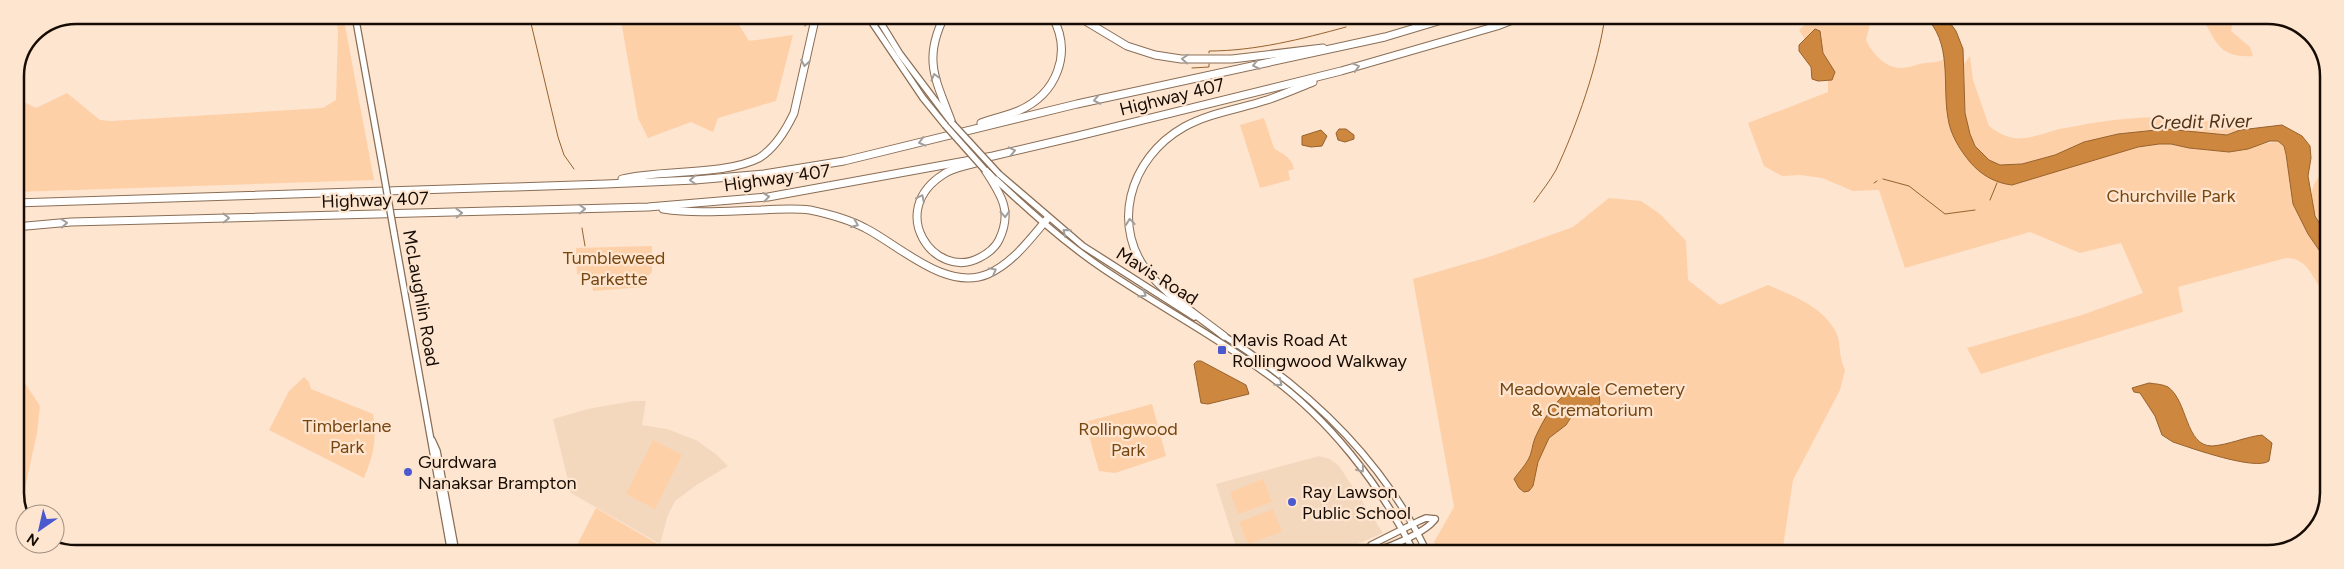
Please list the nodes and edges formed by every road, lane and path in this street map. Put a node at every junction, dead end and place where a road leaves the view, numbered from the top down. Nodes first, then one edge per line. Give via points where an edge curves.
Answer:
1 (357, 24) edge
2 (814, 24) edge
3 (872, 24) edge
4 (881, 24) edge
5 (942, 24) edge
6 (1056, 24) edge
7 (1090, 24) edge
8 (1429, 24) edge
9 (1502, 24) edge
10 (1338, 48) junction
11 (1341, 71) junction
12 (949, 124) junction
13 (969, 130) junction
14 (993, 156) junction
15 (986, 170) junction
16 (606, 184) junction
17 (24, 203) edge
18 (648, 207) junction
19 (1046, 220) junction
20 (24, 226) edge
21 (1224, 336) junction
22 (432, 438) junction
23 (1412, 525) junction
24 (1402, 530) junction
25 (1417, 533) junction
26 (1406, 538) junction
27 (449, 545) edge
28 (455, 545) edge
29 (1371, 545) edge
30 (1392, 545) edge
31 (1410, 545) edge
32 (1423, 545) edge

1 - 22 main road, McLaughlin Road, bridge
2 -> 16 highway via 794,113 774,145 759,158 736,166 625,178
3 - 12 main road, Mavis Road via 918,92
4 - 12 main road, Mavis Road
12 -> 5 highway via 932,60 935,37
6 - 13 highway via 1061,36 1061,59 1046,91 1018,111 982,122
10 -> 7 highway via 1310,48 1232,59 1180,59 1127,46
8 - 10 highway, Highway 407
11 -> 9 highway, Highway 407
10 -> 13 highway, Highway 407
14 -> 11 highway, Highway 407
21 -> 11 highway via 1153,279 1143,264 1133,242 1129,221 1130,195 1136,176 1158,145 1185,126 1267,100
12 - 15 main road, Mavis Road, bridge
12 - 19 main road, Mavis Road, bridge
13 -> 16 highway, Highway 407 via 844,161 764,174
15 -> 14 highway via 1006,209 1004,228 997,243 987,254 976,259 950,260 937,254 919,233 918,205 922,196 929,185 945,173
18 -> 14 highway, Highway 407 via 768,197
15 - 19 main road, Mavis Road
16 - 17 highway, Highway 407
18 -> 19 highway via 691,213 809,210 865,228 927,266 965,278 979,277 1014,257
20 -> 18 highway, Highway 407 via 71,222
21 -> 19 main road, Mavis Road
19 -> 24 main road, Mavis Road via 1102,268 1265,372 1298,399 1353,459
21 - 23 main road, Mavis Road via 1275,370 1338,425 1381,477
22 - 27 main road via 431,452
22 - 28 main road
23 - 24 main road
23 - 25 main road, Mavis Road
23 - 25 main road via 1426,518 1435,519 1425,530
24 - 26 main road, Mavis Road
24 - 29 main road
25 - 26 main road
25 - 32 main road, Mavis Road
26 - 30 main road
26 - 31 main road, Mavis Road

